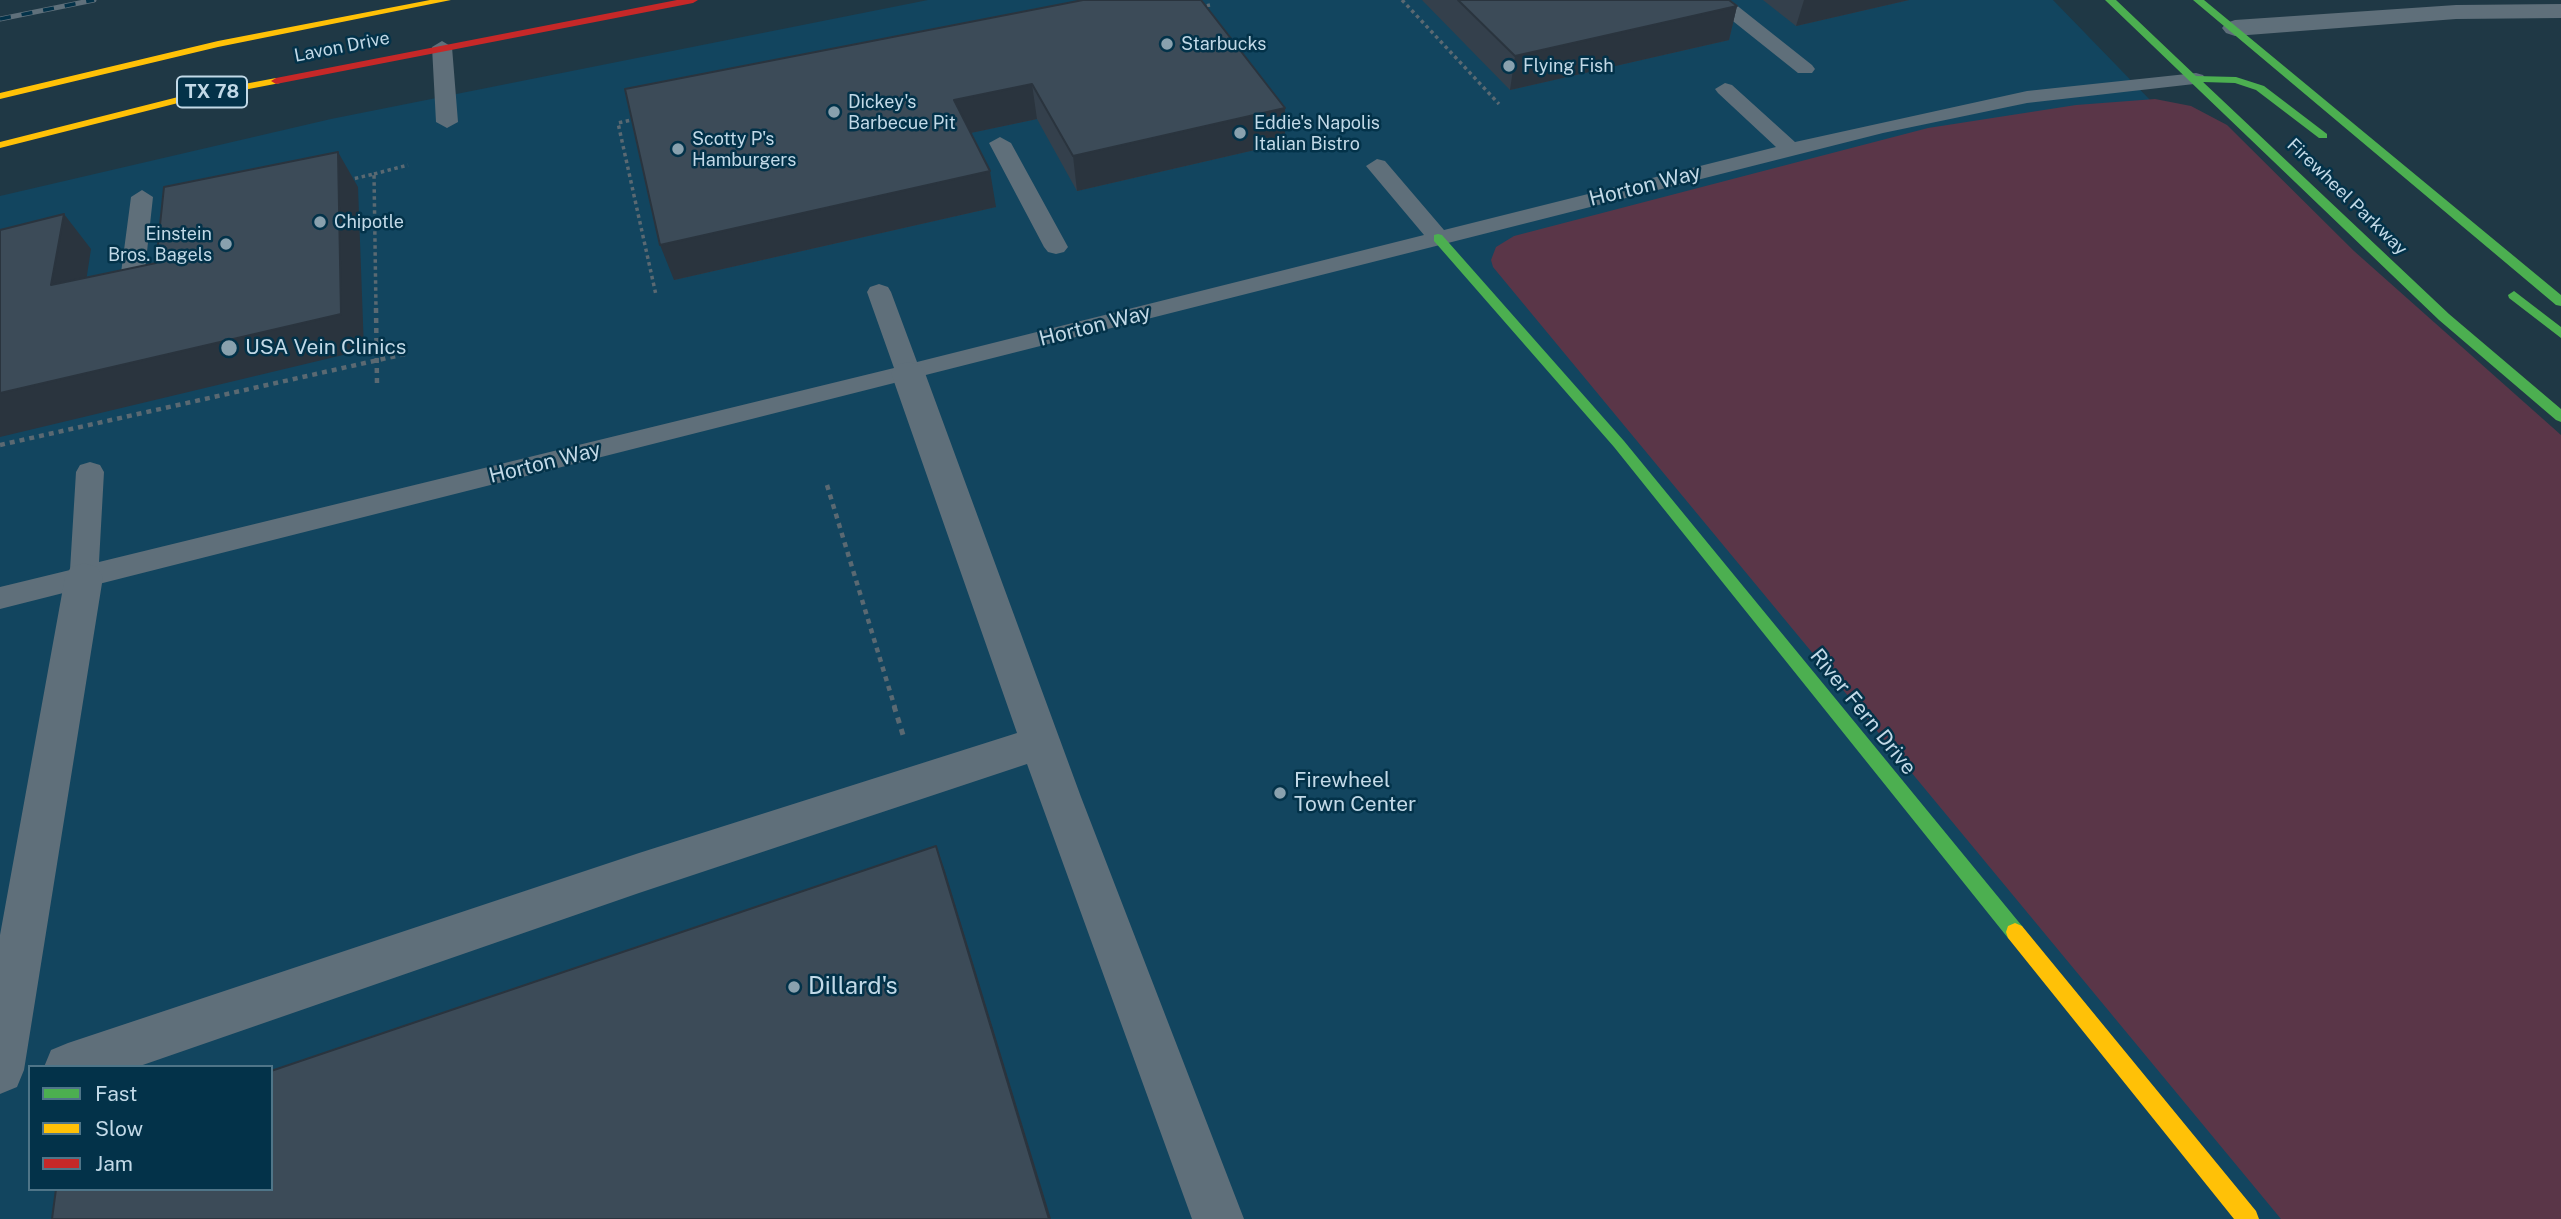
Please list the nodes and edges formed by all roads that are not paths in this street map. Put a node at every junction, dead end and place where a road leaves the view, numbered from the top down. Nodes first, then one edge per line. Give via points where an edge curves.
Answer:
1 (446, 0) edge
2 (693, 0) edge
3 (2110, 0) edge
4 (2198, 0) edge
5 (1721, 2) edge
6 (2561, 11) edge
7 (2235, 28) junction
8 (442, 47) junction
9 (1805, 69) dead end
10 (2196, 79) junction
11 (1725, 89) dead end
12 (0, 96) edge
13 (447, 122) dead end
14 (1000, 143) dead end
15 (0, 145) edge
16 (2334, 145) dead end
17 (1791, 150) junction
18 (1377, 166) dead end
19 (142, 197) dead end
20 (1438, 238) junction
21 (1056, 247) dead end
22 (2499, 283) dead end
23 (131, 288) edge
24 (879, 292) dead end
25 (2561, 302) edge
26 (2561, 334) edge
27 (908, 373) junction
28 (2561, 417) edge
29 (90, 472) dead end
30 (84, 577) junction
31 (0, 598) edge
32 (1041, 743) junction
33 (74, 1065) edge
34 (0, 1070) edge
35 (28, 1081) edge
36 (0, 1090) edge
37 (1217, 1219) edge
38 (2248, 1219) edge

1 - 12 main road, Lavon Drive / TX 78 via 218,44
2 - 8 main road, Lavon Drive / TX 78
3 - 10 main road, Firewheel Parkway
4 - 7 main road
5 - 9 lane
6 - 7 street via 2456,12
7 - 25 main road
8 - 13 lane
8 - 15 main road, Lavon Drive / TX 78 via 186,98
10 - 16 main road via 2235,80 2260,88
10 - 17 lane, Horton Way via 2027,97
10 - 28 main road, Firewheel Parkway via 2444,317
11 - 17 lane
14 - 21 lane
17 - 20 lane, Horton Way
18 - 20 lane
19 - 23 lane
20 - 27 lane, Horton Way
20 - 38 main road, River Fern Drive via 1626,453
22 - 26 main road
24 - 27 lane
27 - 30 lane, Horton Way
27 - 32 street
29 - 30 lane
30 - 31 lane, Horton Way
30 - 34 street
32 - 33 street via 639,873
32 - 37 street
35 - 36 street

